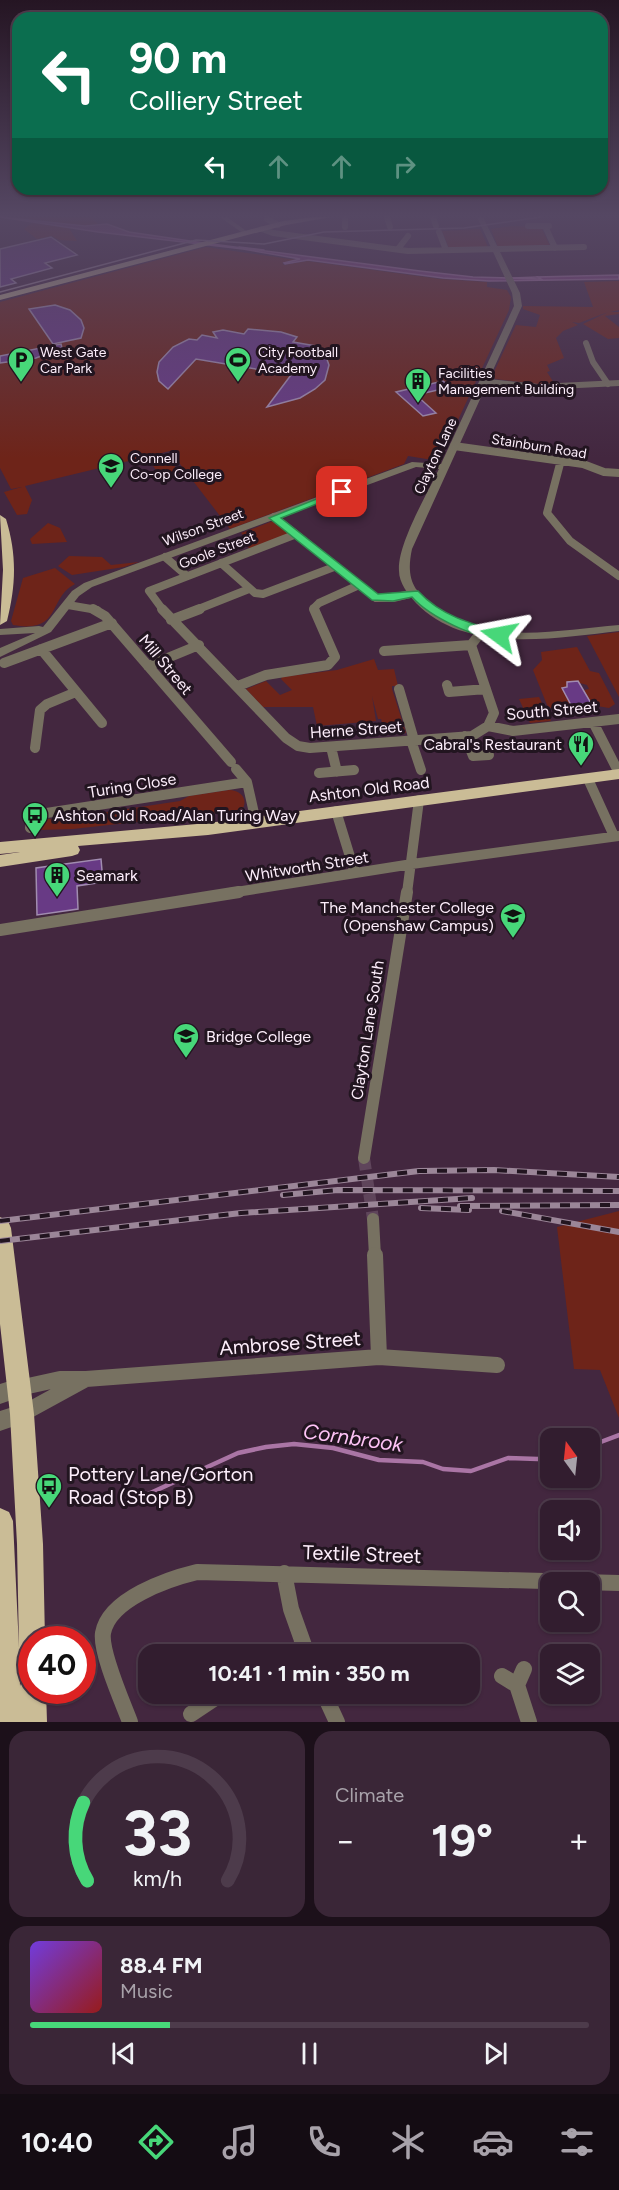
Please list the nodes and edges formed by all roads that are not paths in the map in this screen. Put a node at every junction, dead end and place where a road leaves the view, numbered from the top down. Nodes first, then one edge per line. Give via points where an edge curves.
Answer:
1 (517, 297) edge
2 (586, 343) dead end
3 (484, 381) junction
4 (619, 383) edge
5 (608, 384) junction
6 (454, 446) junction
7 (561, 460) junction
8 (445, 467) junction
9 (619, 473) edge
10 (274, 518) junction
11 (0, 519) edge
12 (294, 535) junction
13 (165, 557) junction
14 (221, 563) junction
15 (334, 567) junction
16 (187, 576) junction
17 (619, 576) edge
18 (359, 585) junction
19 (249, 589) junction
20 (149, 591) joint
21 (414, 593) junction
22 (375, 598) junction
23 (68, 605) junction
24 (370, 607) dead end
25 (171, 620) junction
26 (0, 621) edge
27 (112, 623) junction
28 (51, 627) junction
29 (619, 628) edge
30 (482, 631) junction
31 (0, 632) edge
32 (0, 639) edge
33 (199, 645) junction
34 (471, 645) junction
35 (41, 649) junction
36 (384, 651) dead end
37 (2, 658) edge
38 (148, 666) junction
39 (447, 685) dead end
40 (238, 686) junction
41 (399, 689) dead end
42 (486, 689) junction
43 (76, 692) junction
44 (619, 719) edge
45 (593, 722) junction
46 (102, 723) dead end
47 (488, 726) junction
48 (465, 736) junction
49 (412, 740) junction
50 (331, 747) junction
51 (35, 748) dead end
52 (489, 755) dead end
53 (354, 770) dead end
54 (421, 770) dead end
55 (337, 772) junction
56 (319, 773) dead end
57 (619, 774) edge
58 (588, 779) junction
59 (247, 782) junction
60 (419, 800) junction
61 (336, 811) junction
62 (256, 822) junction
63 (30, 828) dead end
64 (617, 836) edge
65 (123, 837) junction
66 (2, 851) edge
67 (33, 856) junction
68 (412, 864) junction
69 (0, 868) edge
70 (355, 873) junction
71 (0, 930) edge
72 (364, 1158) tunnel mouth
73 (373, 1219) tunnel mouth
74 (0, 1228) edge
75 (379, 1358) junction
76 (497, 1365) dead end
77 (86, 1379) junction
78 (9, 1391) edge
79 (11, 1418) edge
80 (0, 1521) edge
81 (284, 1573) junction
82 (619, 1583) edge
83 (32, 1626) edge
84 (298, 1644) edge
85 (524, 1669) dead end
86 (32, 1704) edge
87 (206, 1704) edge
88 (329, 1704) edge
89 (191, 1714) dead end
90 (7, 1722) edge
91 (33, 1722) edge
92 (130, 1722) edge
93 (337, 1722) edge
94 (528, 1722) edge

1 - 3 street, Clayton Lane via 518,306
2 - 5 street via 592,362
3 - 5 street via 538,387
3 - 6 street, Clayton Lane
4 - 5 street
6 - 7 street, Stainburn Road
6 - 8 street, Clayton Lane
7 - 9 street, Stainburn Road
7 - 17 street via 547,513 563,537
8 - 10 street, Wilson Street via 415,464
8 - 21 street, Clayton Lane via 407,549 405,580
10 - 12 street
10 - 13 street, Wilson Street
11 - 26 highway via 9,548 10,570
12 - 14 street, Goole Street
12 - 15 street
13 - 16 street
13 - 23 street, Wilson Street via 82,587
14 - 16 street, Goole Street
14 - 19 street
15 - 18 street
15 - 19 street via 263,594
16 - 20 street, Goole Street
18 - 22 street
18 - 40 street via 314,608 334,657 332,661 320,668 266,675
19 - 25 street
20 - 25 street, Herne Street
21 - 22 street
21 - 30 street, Clayton Lane via 442,616
22 - 24 street
23 - 27 street, Mill Street via 96,609
23 - 28 street, Wilson Street
25 - 33 street, Herne Street
27 - 35 street
27 - 38 street, Mill Street
28 - 31 street
28 - 32 street via 28,638
28 - 37 street, Wilson Street
29 - 30 street, Clayton Lane via 527,637
30 - 34 street
33 - 38 street
33 - 40 street, Herne Street
34 - 36 street
34 - 42 street
35 - 37 street
35 - 43 street
38 - 59 street, Mill Street
39 - 42 street via 449,692
40 - 50 street, Herne Street via 293,744 302,748
41 - 49 street
42 - 47 street via 494,713
43 - 46 street
43 - 51 street via 40,710
44 - 45 street, South Street
45 - 47 street, South Street via 506,732
45 - 57 street
47 - 48 street, Herne Street
48 - 49 street, Herne Street
48 - 52 street via 473,756
49 - 50 street, Herne Street
49 - 54 street
50 - 55 street
53 - 55 street
55 - 56 street
57 - 58 highway, Ashton Old Road
58 - 60 highway, Ashton Old Road
58 - 64 street
59 - 62 street
59 - 63 street, Turing Close via 40,814 31,819
60 - 61 highway, Ashton Old Road
60 - 68 street, Clayton Lane South
61 - 62 highway, Ashton Old Road
61 - 70 street
62 - 65 highway, Ashton Old Road
64 - 68 street, Whitworth Street
65 - 66 highway, Ashton Old Road
65 - 67 highway, Ashton Old Road
66 - 67 highway, Ashton Old Road
67 - 69 highway
68 - 70 street, Whitworth Street
68 - 72 street, Clayton Lane South
70 - 71 street, Whitworth Street
73 - 75 street
74 - 78 highway
75 - 76 street, Ambrose Street
75 - 77 street, Ambrose Street
77 - 78 street, Ambrose Street via 51,1379
77 - 79 street, Ambrose Street
78 - 79 highway
79 - 83 highway via 30,1544
80 - 90 highway
81 - 82 street, Textile Street
81 - 84 street
81 - 92 street, Textile Street via 191,1574 145,1592 114,1611 103,1633 104,1640
85 - 94 street via 509,1681
86 - 91 highway
87 - 89 street
88 - 93 street

